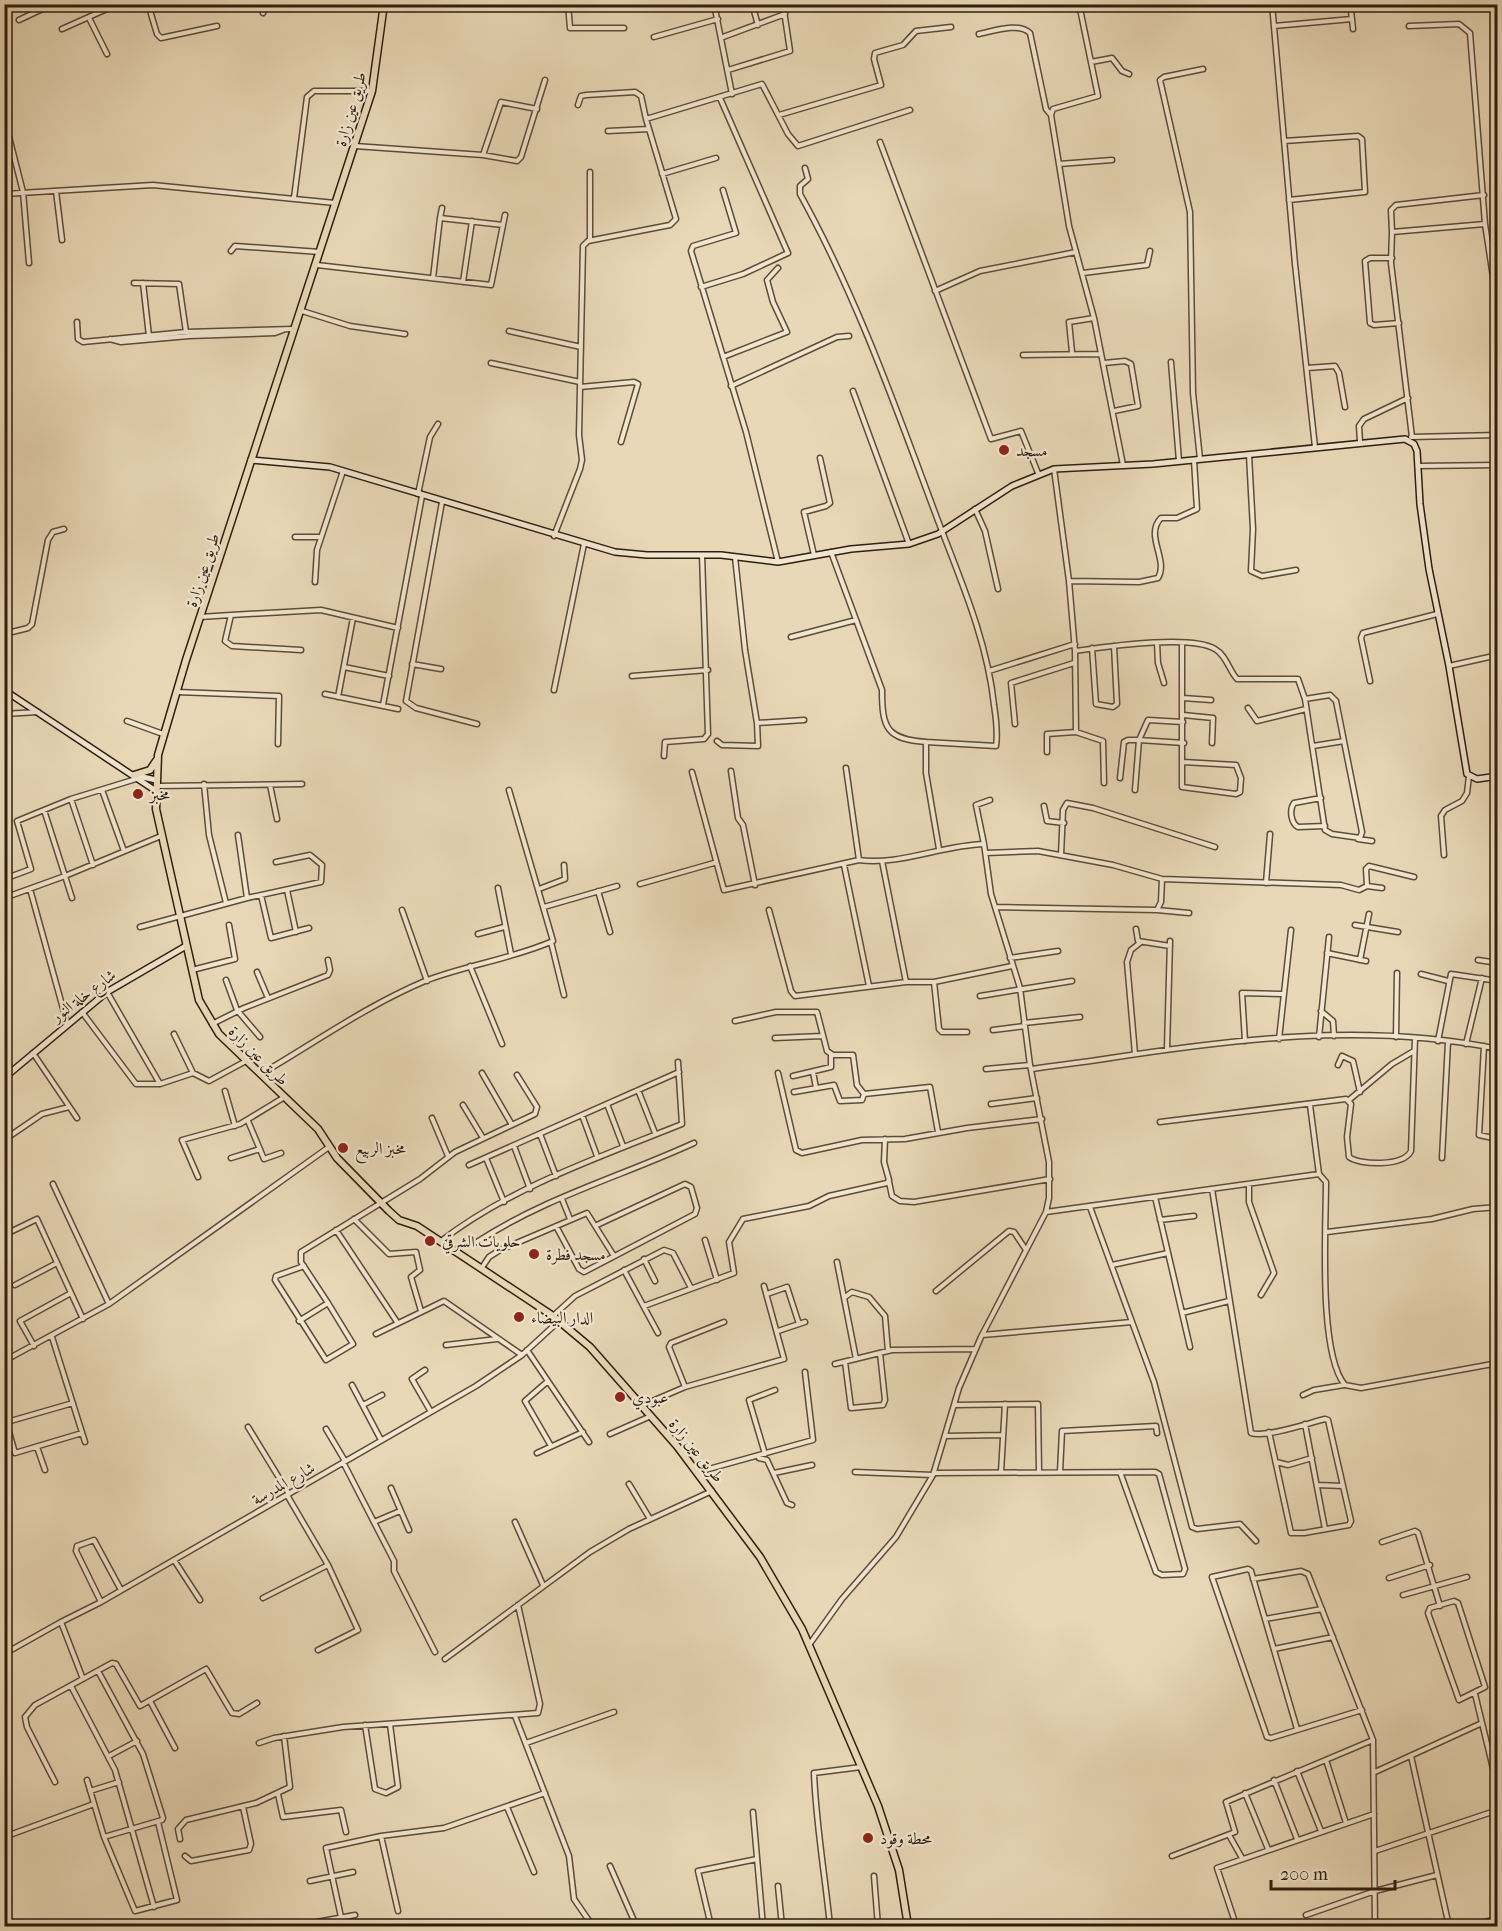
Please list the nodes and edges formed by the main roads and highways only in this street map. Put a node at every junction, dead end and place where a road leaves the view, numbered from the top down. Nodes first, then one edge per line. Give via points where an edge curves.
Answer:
1 (384, 4) edge
2 (251, 460) junction
3 (4, 690) edge
4 (158, 755) junction
5 (133, 776) junction
6 (1497, 776) edge
7 (156, 785) junction
8 (186, 946) junction
9 (4, 1077) edge
10 (908, 1926) edge

1 - 2 main road, طريق عين زارة via 372,91
2 - 4 main road, طريق عين زارة
2 - 6 main road via 320,465 554,536 633,554 702,554 778,562 830,551 909,544 942,531 1038,473 1054,469 1405,439 1416,448 1421,515 1466,771 1477,778
3 - 5 main road
4 - 5 main road via 150,770
4 - 7 main road, طريق عين زارة
5 - 7 main road
5 - 7 main road
7 - 8 main road, طريق عين زارة via 161,836
8 - 9 main road, شارع خلة النور via 107,992
8 - 10 main road, طريق عين زارة via 199,1000 211,1024 318,1129 382,1203 399,1220 414,1224 553,1316 590,1347 712,1491 770,1572 809,1646 895,1856

